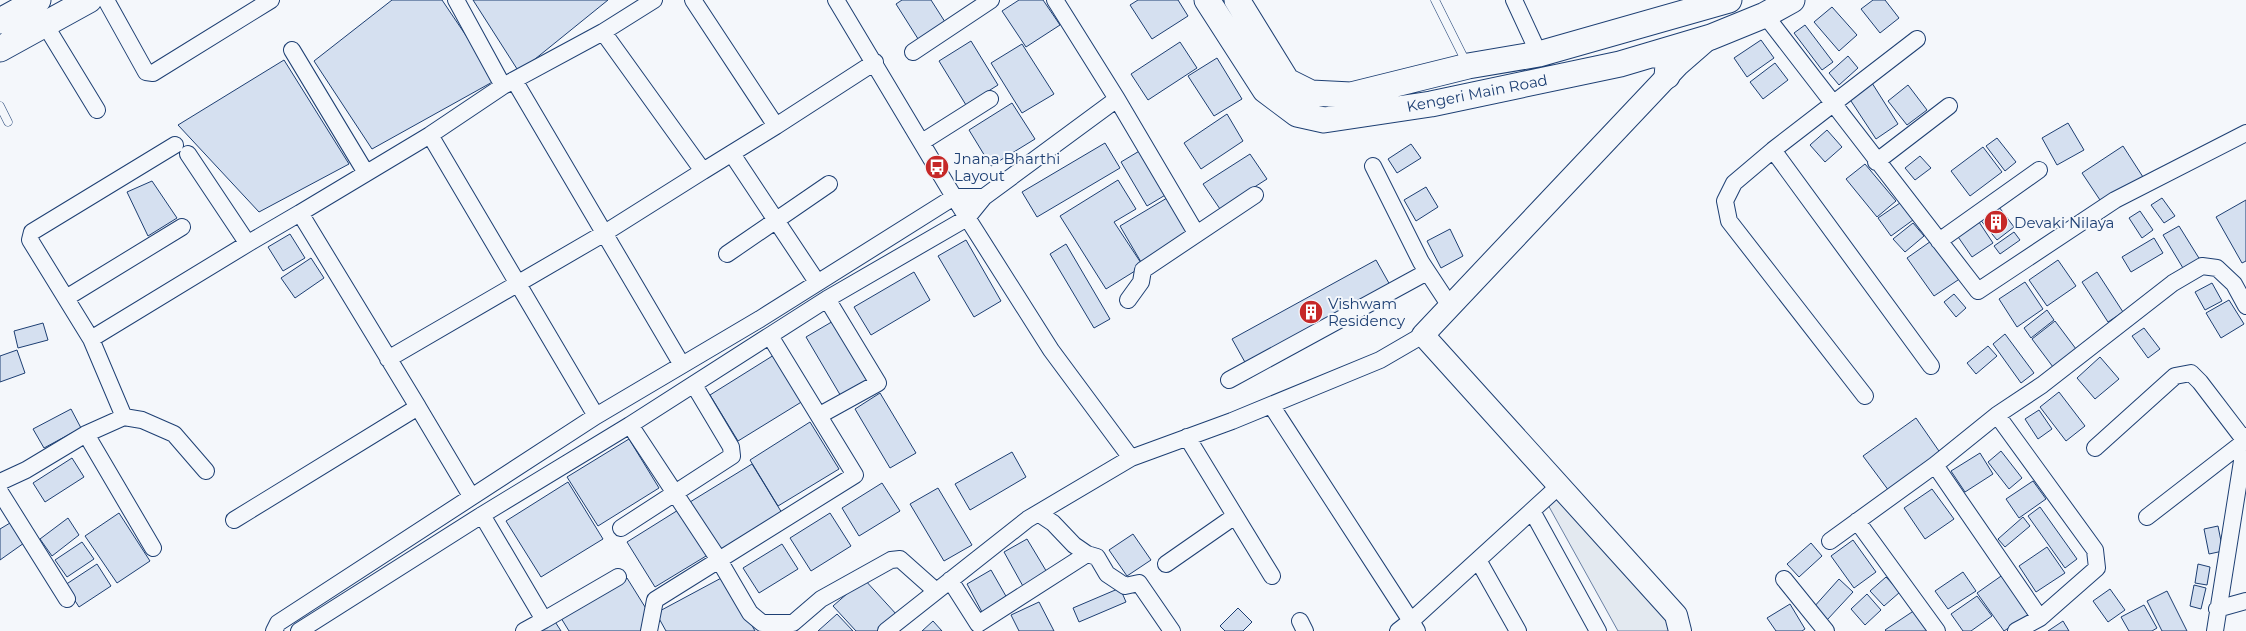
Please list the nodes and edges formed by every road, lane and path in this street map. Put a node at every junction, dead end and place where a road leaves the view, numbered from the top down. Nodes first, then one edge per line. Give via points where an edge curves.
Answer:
1 (89, 0) edge
2 (106, 0) edge
3 (271, 0) edge
4 (456, 0) edge
5 (693, 0) edge
6 (836, 0) edge
7 (991, 0) edge
8 (1055, 0) edge
9 (1207, 0) edge
10 (1237, 0) edge
11 (1435, 0) edge
12 (1514, 0) edge
13 (1730, 0) edge
14 (1792, 0) edge
15 (645, 2) edge
16 (36, 7) edge
17 (1765, 15) junction
18 (0, 21) edge
19 (603, 32) junction
20 (1711, 37) junction
21 (1917, 39) dead end
22 (0, 49) edge
23 (292, 50) dead end
24 (913, 52) dead end
25 (1538, 54) junction
26 (1651, 55) junction
27 (874, 62) junction
28 (1468, 66) junction
29 (1667, 76) junction
30 (509, 83) junction
31 (990, 99) dead end
32 (1117, 99) junction
33 (1832, 103) junction
34 (0, 106) edge
35 (1949, 106) dead end
36 (97, 110) dead end
37 (8, 122) dead end
38 (776, 126) junction
39 (2246, 133) edge
40 (430, 135) junction
41 (922, 142) junction
42 (1773, 150) junction
43 (732, 154) junction
44 (1876, 162) junction
45 (1373, 166) dead end
46 (2039, 170) dead end
47 (703, 171) junction
48 (366, 173) junction
49 (829, 184) dead end
50 (1254, 195) dead end
51 (954, 197) junction
52 (984, 197) junction
53 (300, 213) junction
54 (967, 218) junction
55 (776, 219) junction
56 (182, 227) dead end
57 (1196, 233) junction
58 (603, 234) junction
59 (252, 240) junction
60 (1939, 242) junction
61 (727, 254) dead end
62 (1427, 272) junction
63 (817, 282) junction
64 (519, 283) junction
65 (66, 298) junction
66 (827, 299) junction
67 (1128, 300) dead end
68 (1450, 306) junction
69 (2246, 306) edge
70 (1423, 335) junction
71 (770, 336) junction
72 (91, 339) junction
73 (388, 359) junction
74 (682, 365) junction
75 (1931, 366) dead end
76 (1230, 380) dead end
77 (694, 385) junction
78 (1865, 396) dead end
79 (1271, 405) junction
80 (418, 407) junction
81 (820, 415) junction
82 (596, 416) junction
83 (1997, 416) junction
84 (124, 418) junction
85 (630, 425) junction
86 (86, 434) junction
87 (1187, 437) junction
88 (2246, 439) edge
89 (2095, 448) dead end
90 (1131, 458) junction
91 (1934, 466) junction
92 (206, 471) dead end
93 (0, 482) edge
94 (1559, 486) junction
95 (0, 492) edge
96 (674, 494) junction
97 (471, 496) junction
98 (1532, 510) junction
99 (1038, 513) junction
100 (482, 515) junction
101 (1236, 516) junction
102 (2148, 517) dead end
103 (234, 520) dead end
104 (1857, 521) junction
105 (621, 528) dead end
106 (1830, 541) dead end
107 (153, 548) dead end
108 (1087, 554) junction
109 (719, 560) junction
110 (1478, 560) junction
111 (1166, 564) dead end
112 (1272, 576) dead end
113 (618, 577) dead end
114 (1784, 578) dead end
115 (950, 580) junction
116 (936, 591) junction
117 (67, 600) dead end
118 (2246, 601) edge
119 (2217, 609) junction
120 (2040, 618) junction
121 (544, 620) junction
122 (1414, 626) edge
123 (277, 628) edge
124 (299, 631) edge
125 (524, 631) edge
126 (649, 631) edge
127 (886, 631) edge
128 (1172, 631) edge
129 (1398, 631) edge
130 (1518, 631) edge
131 (1598, 631) edge
132 (1680, 631) edge
133 (1826, 631) edge
134 (1937, 631) edge
135 (2016, 631) edge
136 (2215, 631) edge

1 - 16 main road
2 - 3 street via 146,72 152,73
4 - 30 street
5 - 38 street
6 - 27 street
7 - 24 street
8 - 32 street
9 - 26 main road, Kengeri Main Road via 1264,90 1297,114 1324,120 1431,104
10 - 28 main road, Kengeri Main Road via 1287,81 1311,93 1351,95
11 - 28 lane
12 - 25 street
13 - 25 main road, Kengeri Main Road
14 - 17 main road, Kengeri Main Road
15 - 19 street
16 - 18 main road
16 - 22 main road
16 - 36 street
17 - 20 main road, Kengeri Main Road
17 - 33 street
19 - 30 street
19 - 47 street
20 - 26 main road, Kengeri Main Road
20 - 29 street
21 - 33 street
23 - 48 street
25 - 28 main road, Kengeri Main Road
26 - 29 main road via 1661,54 1666,58
27 - 38 street
27 - 41 street
29 - 68 street
30 - 40 street
30 - 58 street
31 - 41 street
32 - 52 street
32 - 57 street
33 - 42 street
33 - 44 street
34 - 37 lane
35 - 44 street
38 - 43 street
39 - 60 street via 2115,200 1978,291
40 - 48 street
40 - 64 street
41 - 51 street
42 - 75 street
42 - 78 street via 1734,183 1725,201 1729,221
43 - 47 street
43 - 55 street
44 - 60 street
45 - 62 street
46 - 60 street
47 - 58 street
48 - 53 street
49 - 55 street
50 - 57 street
51 - 52 street
51 - 54 street
51 - 63 street
52 - 54 street
53 - 59 street
53 - 73 street
54 - 66 street
54 - 90 street via 1051,350
55 - 61 street
55 - 63 street
56 - 65 street
57 - 67 street via 1143,270 1141,282
58 - 64 street
58 - 74 street
59 - 65 street via 244,239 182,150 32,232 30,240
59 - 72 street
62 - 68 street
62 - 76 street
63 - 74 street
64 - 73 street
64 - 82 street
65 - 72 street
66 - 71 street
66 - 81 street via 878,383
68 - 70 street
69 - 83 street via 2234,284 2217,268 2202,266 2172,283 2042,386
70 - 79 street via 1380,360
70 - 94 street
71 - 77 street
71 - 81 street
72 - 84 street
73 - 80 street
74 - 82 street
77 - 85 street
77 - 96 street via 733,453 729,459
79 - 87 street
79 - 122 street
80 - 97 street
80 - 103 street
81 - 109 street via 855,475
82 - 97 street
83 - 91 street
83 - 120 street via 2095,550 2097,568
84 - 86 street
84 - 92 street via 142,420 174,434
85 - 96 street
85 - 100 street
86 - 93 street
86 - 107 street
87 - 90 street
87 - 101 street
88 - 89 street via 2191,373 2175,376
88 - 102 street
88 - 119 street
90 - 99 street
91 - 104 street
91 - 120 street
94 - 98 street
94 - 132 street via 1676,615
95 - 117 street
96 - 105 street
96 - 109 street
97 - 123 street
98 - 110 street
98 - 131 street
99 - 108 street
99 - 115 street
100 - 121 street
100 - 124 street
101 - 111 street
101 - 112 street
104 - 106 street
104 - 134 street
108 - 115 street via 978,624
108 - 128 street via 1097,557 1107,574 1124,586 1139,583
109 - 116 street via 750,613 762,623 793,623 821,599 891,560 900,559
109 - 126 street via 655,600
110 - 122 street
110 - 130 street
113 - 121 street
114 - 133 street
115 - 116 street
116 - 127 street
118 - 119 street
119 - 136 street
120 - 135 street
121 - 125 street
122 - 129 street

